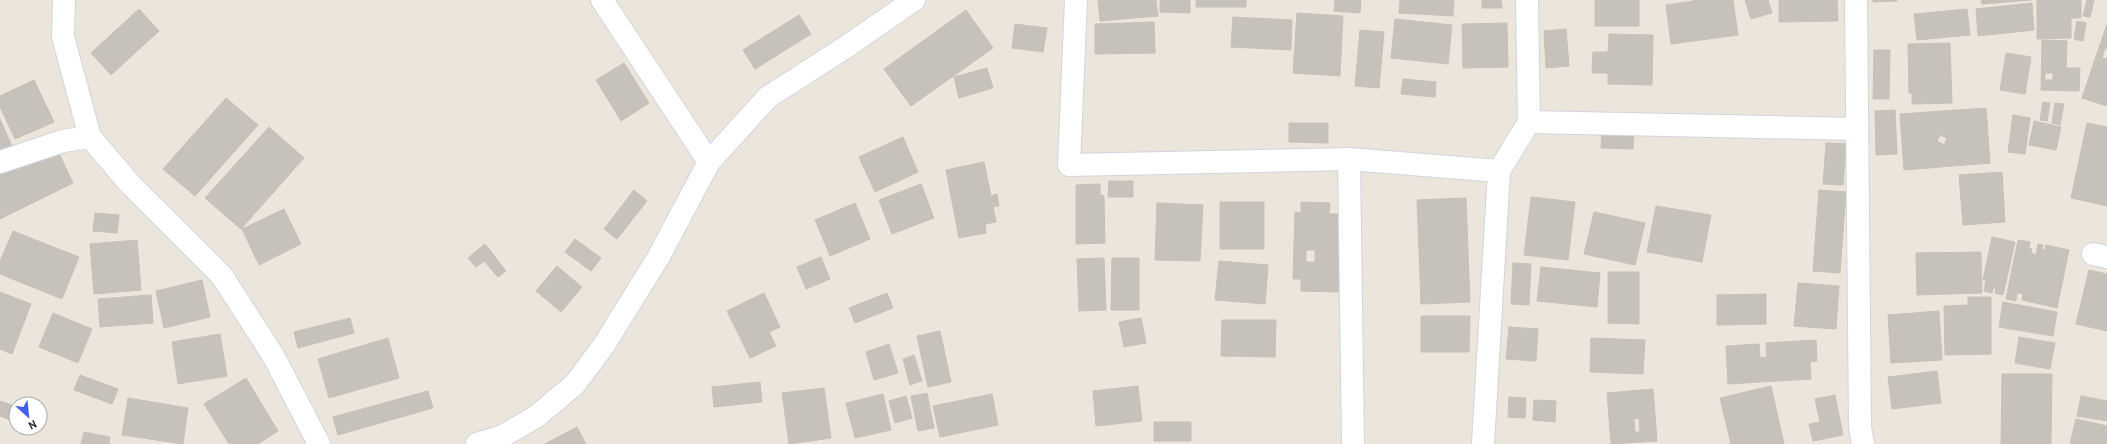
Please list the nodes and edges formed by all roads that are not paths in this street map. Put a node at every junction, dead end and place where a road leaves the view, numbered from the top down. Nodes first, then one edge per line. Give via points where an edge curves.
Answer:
1 (64, 0) edge
2 (602, 0) edge
3 (914, 0) edge
4 (1076, 0) edge
5 (1527, 0) edge
6 (1856, 0) edge
7 (1528, 122) junction
8 (1856, 129) junction
9 (90, 137) junction
10 (1349, 159) junction
11 (0, 162) edge
12 (709, 162) junction
13 (1499, 170) junction
14 (318, 444) edge
15 (477, 444) edge
16 (1353, 444) edge
17 (1483, 444) edge
18 (1863, 444) edge

1 - 9 street via 63,37
2 - 12 street
3 - 12 street via 768,97
4 - 10 street via 1069,165
5 - 7 street
6 - 8 street
7 - 8 street
7 - 13 street
8 - 18 street via 1860,419
9 - 11 street via 63,141
9 - 14 street via 131,185 222,276 274,357
10 - 13 street
10 - 16 street
12 - 15 street via 654,265 604,345 575,384 537,416 503,436
13 - 17 street

